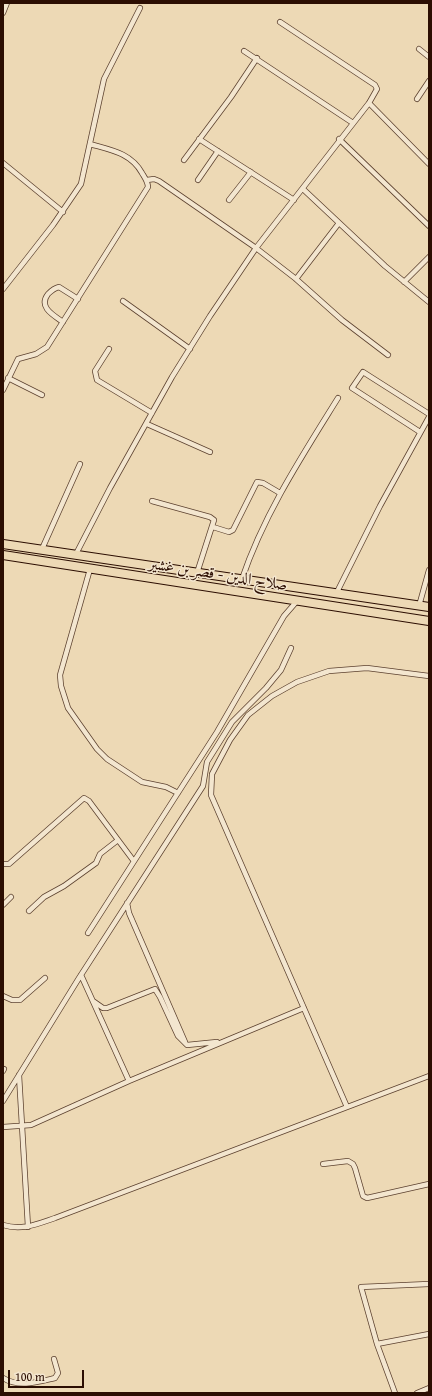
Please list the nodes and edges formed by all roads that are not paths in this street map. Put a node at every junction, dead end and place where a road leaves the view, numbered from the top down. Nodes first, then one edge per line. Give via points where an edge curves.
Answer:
1 (7, 3) edge
2 (140, 8) dead end
3 (3, 13) edge
4 (280, 22) dead end
5 (419, 49) dead end
6 (244, 51) dead end
7 (429, 57) edge
8 (257, 58) junction
9 (429, 81) edge
10 (417, 99) dead end
11 (369, 103) junction
12 (353, 123) junction
13 (199, 139) junction
14 (340, 139) junction
15 (90, 144) junction
16 (218, 151) junction
17 (184, 160) dead end
18 (3, 164) edge
19 (429, 164) edge
20 (251, 172) junction
21 (147, 180) junction
22 (198, 180) dead end
23 (303, 189) junction
24 (229, 200) dead end
25 (294, 200) junction
26 (63, 212) junction
27 (338, 223) junction
28 (429, 226) edge
29 (256, 248) junction
30 (429, 257) edge
31 (296, 279) junction
32 (404, 282) junction
33 (3, 289) edge
34 (78, 299) junction
35 (123, 301) dead end
36 (429, 302) edge
37 (63, 322) junction
38 (109, 349) dead end
39 (190, 349) junction
40 (388, 355) dead end
41 (8, 378) junction
42 (3, 390) edge
43 (42, 395) dead end
44 (338, 398) dead end
45 (152, 413) junction
46 (429, 416) edge
47 (147, 424) junction
48 (420, 432) junction
49 (210, 452) dead end
50 (80, 464) dead end
51 (280, 493) junction
52 (152, 501) dead end
53 (213, 527) junction
54 (3, 544) edge
55 (42, 549) junction
56 (76, 554) junction
57 (3, 555) edge
58 (90, 569) junction
59 (429, 570) edge
60 (197, 573) junction
61 (242, 580) junction
62 (291, 588) junction
63 (334, 593) junction
64 (294, 601) junction
65 (331, 606) junction
66 (419, 606) junction
67 (429, 607) edge
68 (429, 621) edge
69 (291, 648) dead end
70 (429, 676) edge
71 (178, 792) junction
72 (118, 840) junction
73 (133, 860) junction
74 (3, 864) edge
75 (9, 864) junction
76 (3, 869) edge
77 (11, 897) dead end
78 (127, 903) junction
79 (3, 905) edge
80 (29, 912) dead end
81 (88, 933) dead end
82 (81, 974) junction
83 (45, 978) dead end
84 (3, 996) edge
85 (93, 1001) junction
86 (304, 1008) junction
87 (223, 1042) junction
88 (186, 1045) junction
89 (19, 1075) junction
90 (429, 1076) edge
91 (129, 1081) junction
92 (3, 1101) edge
93 (347, 1107) junction
94 (22, 1126) junction
95 (3, 1127) edge
96 (323, 1164) dead end
97 (429, 1184) edge
98 (3, 1225) edge
99 (28, 1228) junction
100 (429, 1284) edge
101 (429, 1334) edge
102 (377, 1344) junction
103 (54, 1359) dead end
104 (3, 1378) edge
105 (429, 1388) edge
106 (395, 1393) edge
107 (417, 1393) edge

1 - 3 street
2 - 15 street via 104,79
4 - 11 street via 375,84 377,89
5 - 7 street
6 - 8 street
8 - 12 street
8 - 13 street via 232,97
9 - 10 street
11 - 12 street
11 - 19 street
12 - 14 street
13 - 16 street
13 - 17 street
14 - 23 street
14 - 28 street
15 - 21 street via 126,155 138,164
15 - 26 street via 81,184
16 - 20 street
16 - 22 street
18 - 26 street
20 - 24 street
20 - 25 street
21 - 29 street via 159,181
21 - 34 street via 148,187
23 - 25 street
23 - 27 street
25 - 29 street
26 - 33 street
27 - 31 street
27 - 32 street
29 - 31 street
29 - 39 street
30 - 32 street
31 - 40 street via 342,320
32 - 36 street
34 - 37 street
34 - 37 street via 59,288 54,289 44,300 47,310
35 - 39 street
37 - 41 street via 47,347 36,354 18,359
38 - 45 street via 95,371 97,380
39 - 45 street
41 - 42 street
41 - 43 street
44 - 51 street
45 - 47 street
46 - 48 street
46 - 48 street via 363,372 352,388
47 - 49 street
47 - 56 street
48 - 63 street
50 - 55 street
51 - 53 street via 257,482 233,530 229,532
51 - 61 street
52 - 53 street via 210,517 214,521
53 - 60 street
54 - 55 highway
55 - 56 highway
56 - 60 highway
57 - 58 highway, صلاح الدين - قصر بن غشير
58 - 64 highway, صلاح الدين - قصر بن غشير
58 - 71 street via 60,675 65,701 97,749 107,759 142,782
59 - 66 street
60 - 61 highway
61 - 62 highway
62 - 63 highway
62 - 64 highway via 296,594
63 - 65 highway via 325,600
63 - 66 highway
64 - 65 highway, صلاح الدين - قصر بن غشير
64 - 71 street via 259,663
65 - 68 highway, صلاح الدين - قصر بن غشير
66 - 67 highway
69 - 78 street via 281,670 232,722 206,762 203,786
70 - 86 street via 367,668 329,671 297,682 272,696 248,715 230,740 212,774 212,795
71 - 73 street
72 - 73 street
72 - 75 street via 84,798
72 - 80 street via 100,854 96,863 44,897
73 - 81 street
74 - 75 street
75 - 76 street
77 - 79 street
78 - 82 street
78 - 88 street
82 - 85 street
82 - 89 street
83 - 84 street via 20,1000
85 - 88 street via 107,1008 155,990 178,1036
85 - 91 street
86 - 87 street
86 - 93 street
87 - 88 street
87 - 91 street
89 - 92 street
89 - 94 street
90 - 93 street
91 - 94 street via 30,1125
93 - 99 street
94 - 95 street
94 - 99 street
96 - 97 street via 348,1161 353,1164 363,1196 367,1198
98 - 99 street
100 - 102 street via 361,1287
101 - 102 street
102 - 106 street
103 - 104 street via 58,1373 55,1378 18,1384
105 - 107 street

